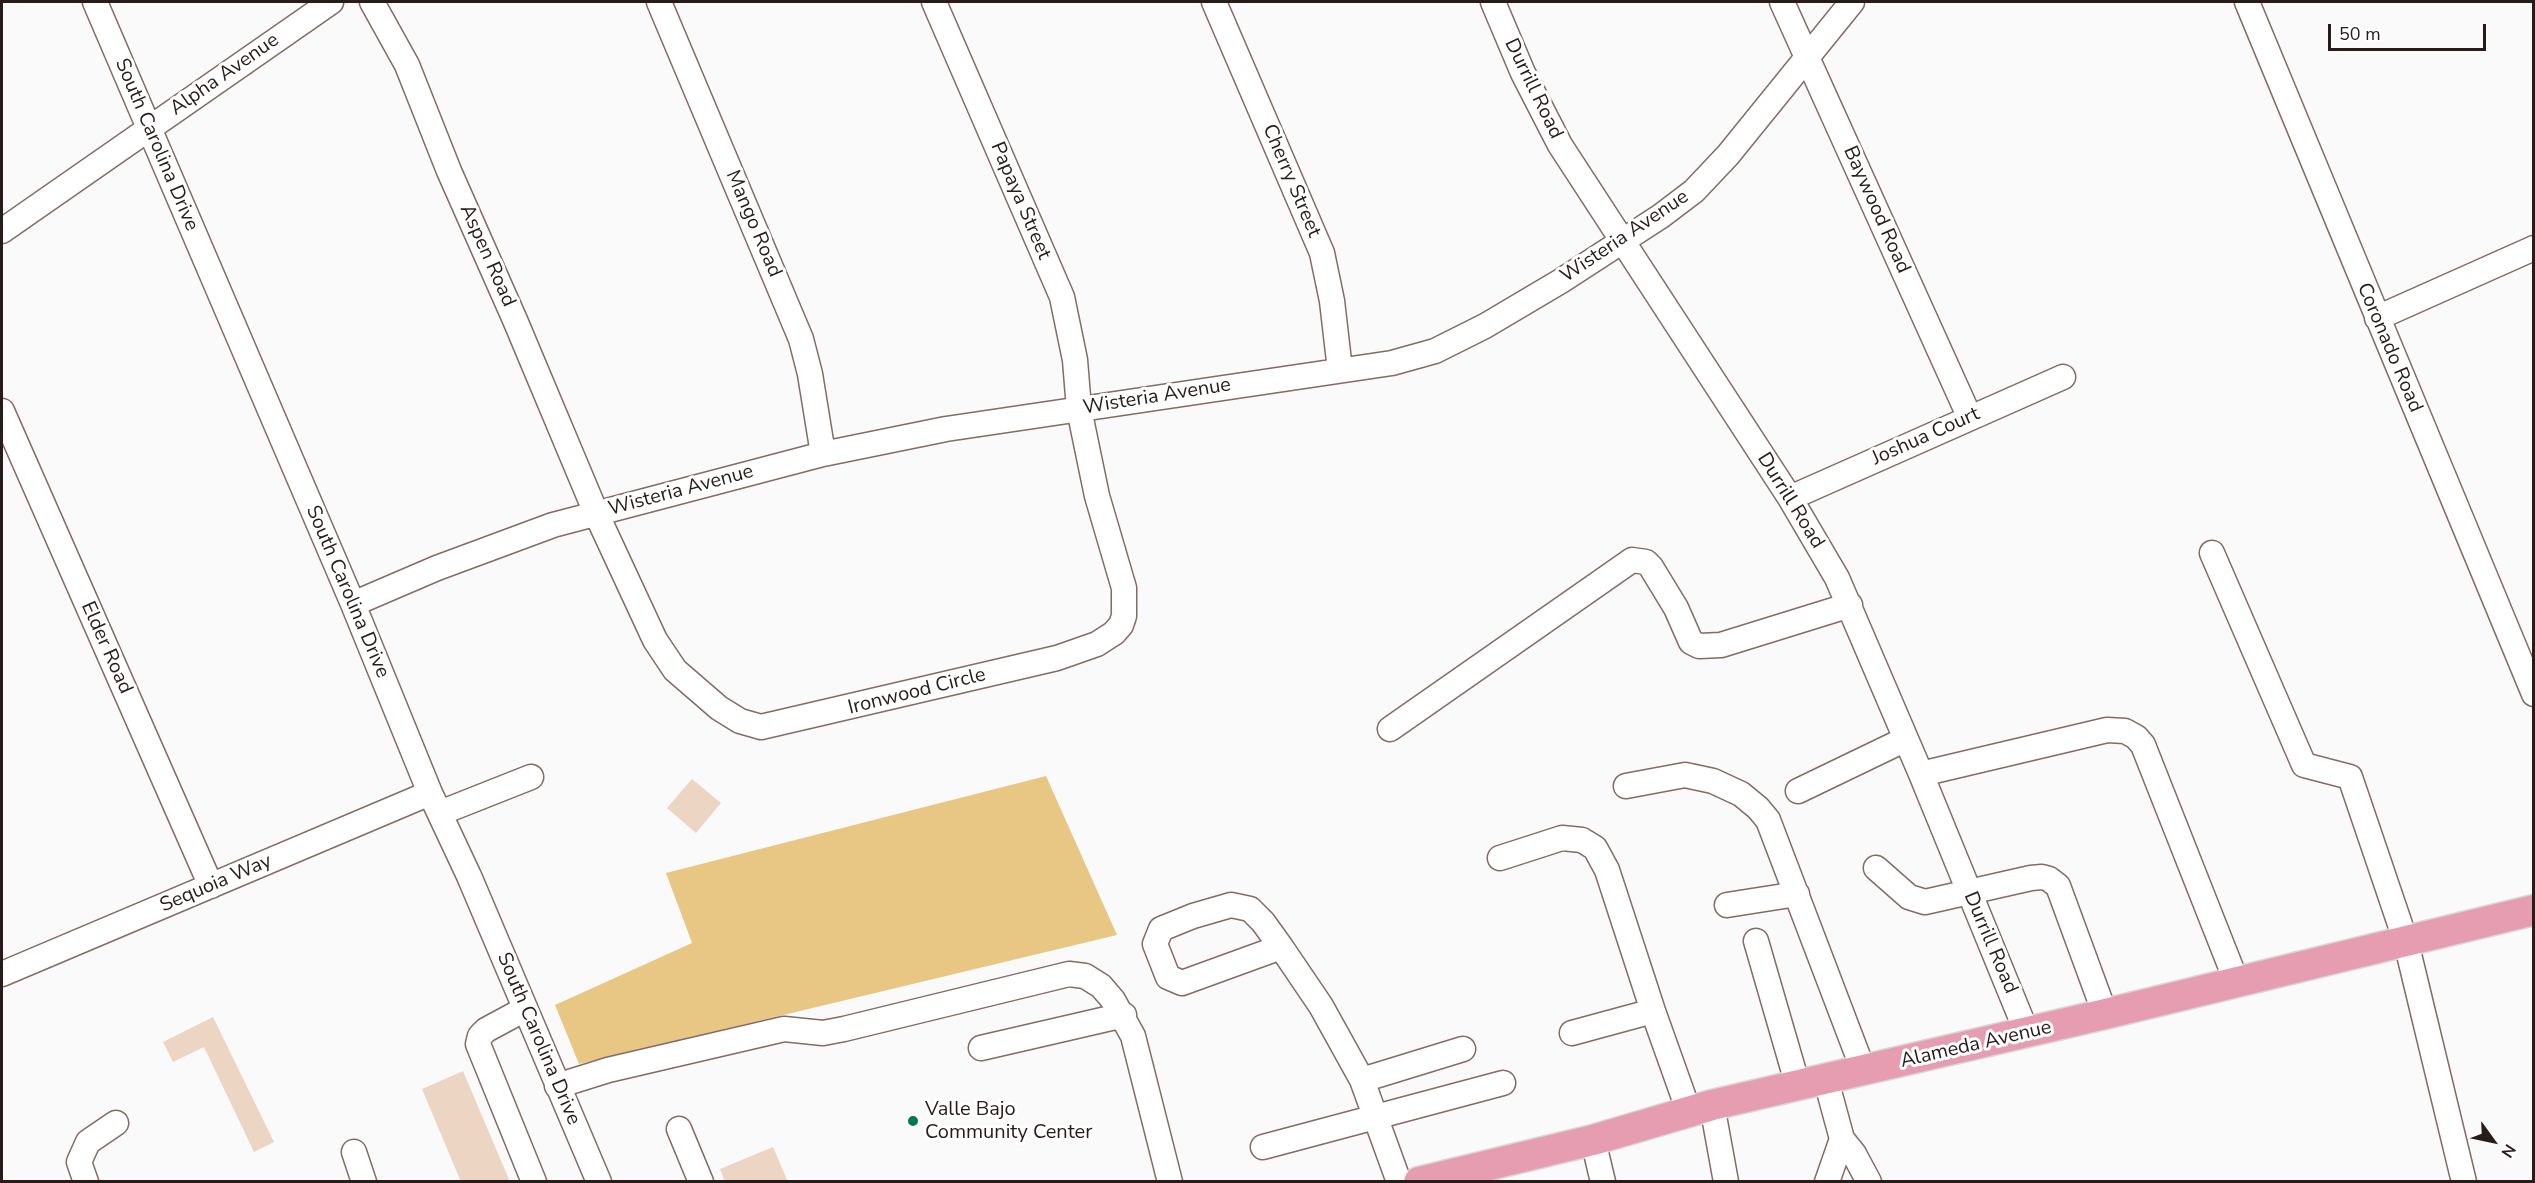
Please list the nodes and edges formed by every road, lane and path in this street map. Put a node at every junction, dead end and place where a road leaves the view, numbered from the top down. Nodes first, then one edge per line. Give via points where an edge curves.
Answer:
1 (95, 2) edge
2 (331, 2) edge
3 (372, 2) edge
4 (659, 2) edge
5 (934, 2) edge
6 (1214, 2) edge
7 (1493, 2) edge
8 (1782, 2) edge
9 (1852, 2) edge
10 (2247, 2) edge
11 (1807, 59) junction
12 (148, 129) junction
13 (2, 231) edge
14 (1621, 241) junction
15 (2534, 248) edge
16 (2377, 318) junction
17 (1340, 369) junction
18 (2063, 377) dead end
19 (1079, 409) junction
20 (2, 411) edge
21 (1970, 418) junction
22 (823, 454) junction
23 (1790, 498) junction
24 (596, 513) junction
25 (2212, 553) dead end
26 (353, 604) junction
27 (1850, 605) junction
28 (2534, 694) edge
29 (1390, 729) dead end
30 (1906, 739) junction
31 (1921, 774) junction
32 (531, 777) dead end
33 (1626, 786) dead end
34 (1798, 791) dead end
35 (435, 803) junction
36 (1500, 858) dead end
37 (1876, 868) dead end
38 (211, 886) junction
39 (1968, 892) junction
40 (1797, 894) junction
41 (1727, 905) dead end
42 (2534, 910) edge
43 (1756, 941) dead end
44 (2406, 942) junction
45 (1281, 946) junction
46 (2, 974) edge
47 (2237, 983) junction
48 (525, 1009) junction
49 (1653, 1011) junction
50 (2105, 1014) junction
51 (1124, 1015) junction
52 (1572, 1033) dead end
53 (2027, 1033) junction
54 (981, 1048) dead end
55 (1463, 1049) dead end
56 (1864, 1072) junction
57 (1362, 1080) junction
58 (1503, 1083) dead end
59 (1812, 1083) junction
60 (557, 1086) junction
61 (1700, 1109) junction
62 (1375, 1117) junction
63 (117, 1123) dead end
64 (679, 1129) dead end
65 (1842, 1139) junction
66 (1593, 1140) junction
67 (1263, 1147) dead end
68 (354, 1152) dead end
69 (1460, 1177) edge
70 (86, 1182) edge
71 (364, 1182) edge
72 (534, 1182) edge
73 (599, 1182) edge
74 (701, 1182) edge
75 (1170, 1182) edge
76 (1399, 1182) edge
77 (1419, 1182) edge
78 (1603, 1182) edge
79 (1726, 1182) edge
80 (1827, 1182) edge
81 (1869, 1182) edge
82 (2464, 1182) edge

1 - 12 street, South Carolina Drive
2 - 12 street, Alpha Avenue
3 - 24 street, Aspen Road via 407,65
4 - 22 street, Mango Road via 801,339
5 - 19 street, Papaya Street via 1062,297 1075,360
6 - 17 street, Cherry Street via 1322,253
7 - 14 street, Durrill Road via 1560,146
8 - 11 street, Baywood Road
9 - 11 street, Wisteria Avenue
10 - 16 street, Coronado Road
11 - 14 street, Wisteria Avenue via 1694,191
11 - 21 street, Baywood Road
12 - 13 street, Alpha Avenue
12 - 26 street, South Carolina Drive
14 - 17 street, Wisteria Avenue via 1455,343 1392,363
14 - 23 street, Durrill Road
15 - 16 street
16 - 28 street, Coronado Road
17 - 19 street, Wisteria Avenue
18 - 21 street, Joshua Court
19 - 22 street, Wisteria Avenue via 946,429
19 - 24 street, Ironwood Circle via 1096,496 1124,588 1124,616 1114,633 1097,644 1057,658 803,719 761,727 740,721 675,670 655,640
20 - 38 street, Elder Road
21 - 23 street, Joshua Court
22 - 24 street, Wisteria Avenue
23 - 27 street, Durrill Road
24 - 26 street, Wisteria Avenue via 510,540
25 - 44 street via 2304,765 2350,777
26 - 35 street, South Carolina Drive
27 - 29 street via 1721,645 1699,646 1691,642 1651,567 1632,560
27 - 30 street, Durrill Road
30 - 31 street, Durrill Road
30 - 34 street
31 - 39 street, Durrill Road
31 - 47 street via 2107,730 2125,731 2136,737 2143,745
32 - 35 street, Sequoia Way
33 - 40 street via 1684,775 1713,781 1741,794 1768,820
35 - 38 street, Sequoia Way
35 - 48 street, South Carolina Drive
36 - 49 street via 1562,838 1582,840 1595,848 1607,870
37 - 39 street via 1916,900 1925,902
38 - 46 street, Sequoia Way
39 - 50 street via 2042,877 2058,886
39 - 53 street, Durrill Road
40 - 41 street
40 - 56 street
42 - 44 main road, Alameda Avenue
43 - 59 street
44 - 47 main road, Alameda Avenue
44 - 82 street
45 - 45 street via 1250,909 1231,905 1161,929 1155,944 1168,977 1182,983
45 - 57 street via 1321,1006
47 - 50 main road, Alameda Avenue
48 - 60 street, South Carolina Drive
48 - 72 street via 486,1030 478,1044
49 - 52 street
49 - 61 street
50 - 53 main road, Alameda Avenue
51 - 54 street
51 - 60 street via 1101,986 1085,976 1069,974 844,1029 823,1033 784,1029 608,1070
51 - 75 street via 1133,1036
53 - 56 main road, Alameda Avenue
55 - 57 street
56 - 59 main road, Alameda Avenue
57 - 62 street
58 - 62 street
59 - 61 main road, Alameda Avenue
59 - 65 street
60 - 73 street, South Carolina Drive
61 - 66 main road, Alameda Avenue
61 - 79 street
62 - 67 street
62 - 76 street
63 - 70 street via 88,1142 79,1162
64 - 74 street
65 - 80 street
65 - 81 street
66 - 69 main road, Alameda Avenue
66 - 78 street
68 - 71 street
69 - 77 main road, Alameda Avenue

